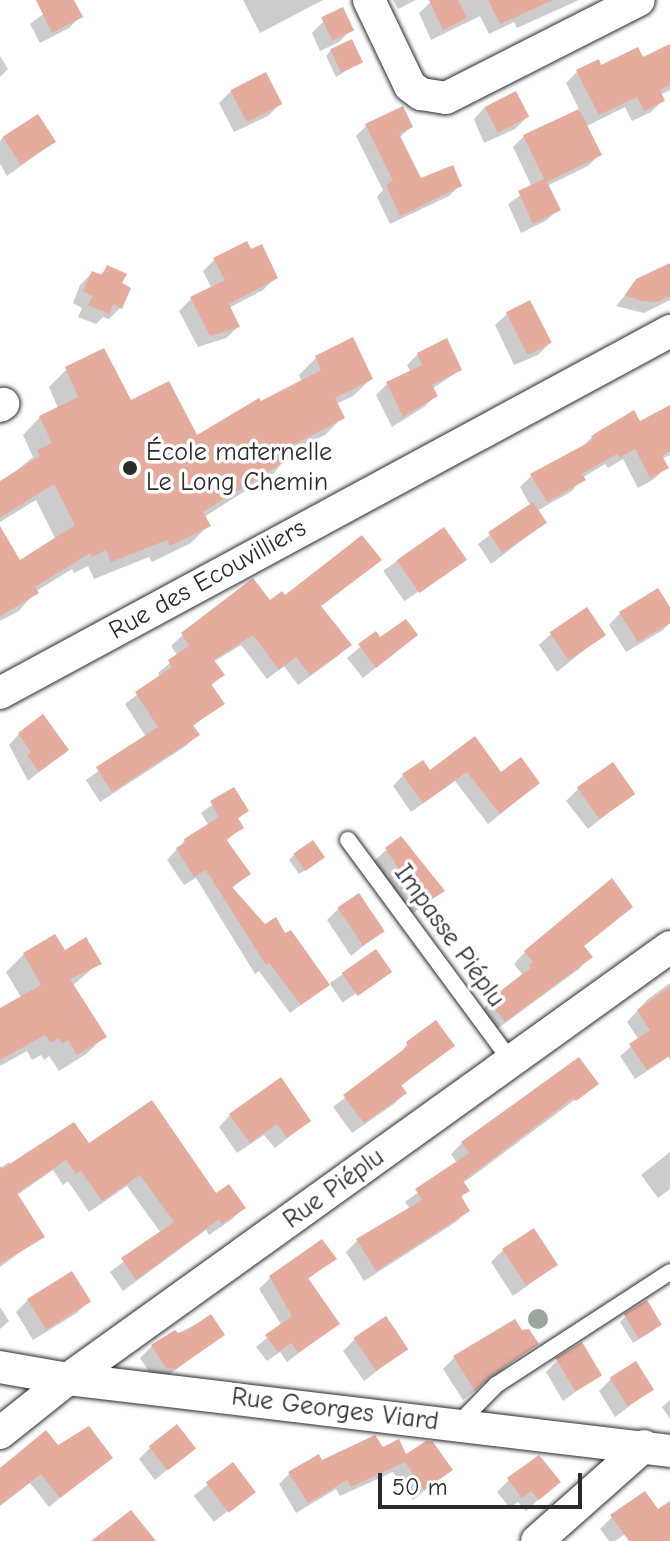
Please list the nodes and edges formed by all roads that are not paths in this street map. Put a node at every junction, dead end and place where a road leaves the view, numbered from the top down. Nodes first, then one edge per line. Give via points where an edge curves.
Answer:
1 (369, 0) edge
2 (639, 0) edge
3 (670, 331) edge
4 (0, 693) edge
5 (348, 840) dead end
6 (670, 947) edge
7 (511, 1061) junction
8 (670, 1272) edge
9 (0, 1367) edge
10 (68, 1379) junction
11 (458, 1424) junction
12 (0, 1433) edge
13 (661, 1443) edge
14 (537, 1541) edge

1 - 2 street via 410,86 421,94 446,98
3 - 4 street, Rue des Ecouvilliers
5 - 7 lane, Impasse Piéplu
6 - 7 street, Rue Piéplu
7 - 10 street, Rue Piéplu
8 - 11 lane via 496,1385
9 - 10 street, Rue Georges Viard
10 - 11 street, Rue Georges Viard
10 - 12 street, Rue Piéplu
11 - 13 street, Rue Georges Viard
13 - 14 street

